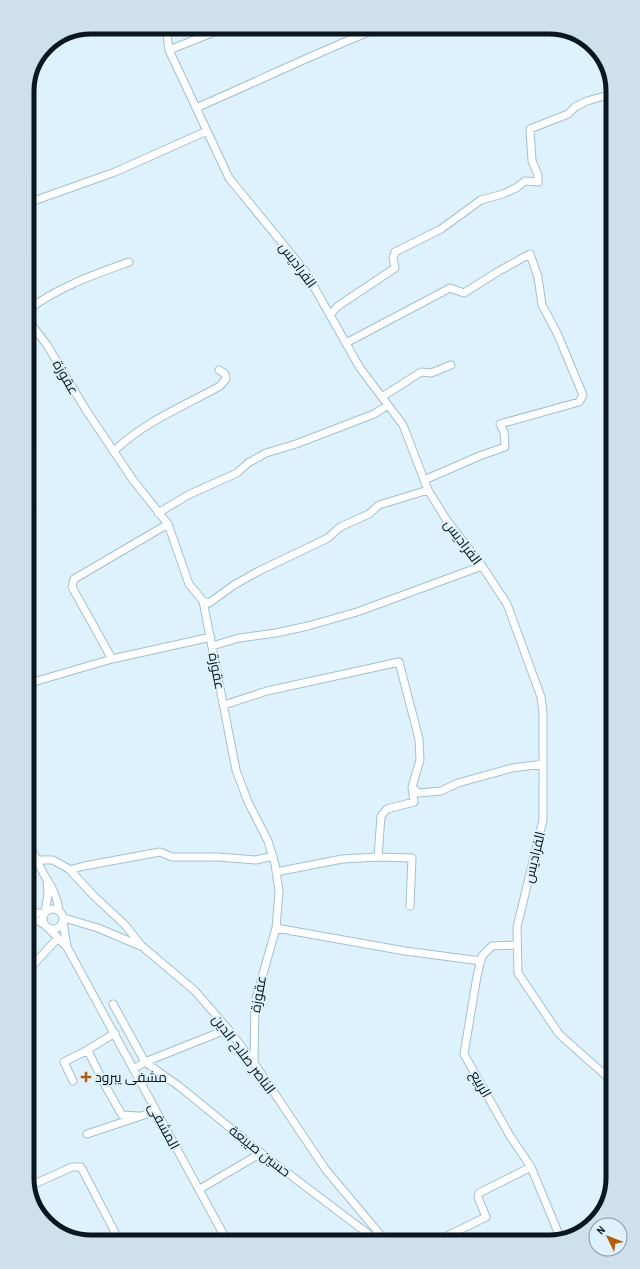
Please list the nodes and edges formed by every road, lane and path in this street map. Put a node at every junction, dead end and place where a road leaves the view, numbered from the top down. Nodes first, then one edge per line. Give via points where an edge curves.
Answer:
1 (167, 34) edge
2 (209, 34) edge
3 (364, 34) edge
4 (169, 50) junction
5 (606, 96) edge
6 (196, 108) junction
7 (207, 132) junction
8 (34, 202) edge
9 (128, 262) dead end
10 (34, 306) edge
11 (330, 315) junction
12 (34, 328) edge
13 (346, 343) junction
14 (451, 365) dead end
15 (220, 370) dead end
16 (382, 397) junction
17 (388, 405) junction
18 (114, 451) junction
19 (424, 480) junction
20 (428, 490) junction
21 (158, 513) junction
22 (168, 524) junction
23 (482, 566) junction
24 (203, 601) junction
25 (211, 637) junction
26 (212, 646) junction
27 (112, 659) junction
28 (34, 682) edge
29 (224, 705) junction
30 (543, 764) junction
31 (412, 787) junction
32 (34, 854) edge
33 (273, 856) junction
34 (378, 857) junction
35 (38, 860) junction
36 (70, 870) junction
37 (276, 872) junction
38 (46, 878) junction
39 (410, 906) dead end
40 (59, 910) junction
41 (45, 913) junction
42 (34, 914) edge
43 (34, 919) edge
44 (63, 920) junction
45 (46, 926) junction
46 (276, 928) junction
47 (58, 938) junction
48 (516, 945) junction
49 (143, 947) junction
50 (67, 948) junction
51 (481, 961) junction
52 (34, 964) edge
53 (113, 1004) dead end
54 (228, 1029) junction
55 (116, 1034) junction
56 (84, 1052) junction
57 (145, 1062) junction
58 (254, 1063) junction
59 (134, 1068) junction
60 (606, 1076) edge
61 (73, 1081) dead end
62 (156, 1111) junction
63 (138, 1116) junction
64 (87, 1134) dead end
65 (262, 1153) junction
66 (531, 1167) junction
67 (35, 1184) edge
68 (200, 1189) junction
69 (559, 1234) edge
70 (116, 1235) edge
71 (223, 1235) edge
72 (370, 1235) edge
73 (381, 1235) edge
74 (449, 1235) edge

1 - 4 street, الفراديس
2 - 4 street
3 - 6 street via 284,67
4 - 6 street, الفراديس
5 - 11 street via 587,101 568,114 530,129 532,161 538,182 525,181 510,191 481,200 441,229 395,252 395,268 338,306
6 - 7 street, الفراديس
7 - 8 street via 115,172
7 - 11 street, الفراديس via 229,178 305,271
9 - 10 street via 62,288
11 - 13 street, الفراديس
12 - 18 street, عقوزة
13 - 16 street, الفراديس via 360,368
13 - 19 street via 450,288 464,293 530,254 538,277 542,305 583,395 579,402 500,424 506,447
14 - 16 street via 431,373 421,372
15 - 18 street via 226,379 220,386 169,412 124,441
16 - 17 street, الفراديس
17 - 19 street, الفراديس via 403,425
17 - 21 street via 374,414 266,453 237,473 188,495
18 - 21 street, عقوزة
19 - 20 street, الفراديس
20 - 23 street, الفراديس via 446,519
20 - 24 street via 379,505 369,514 340,527 328,538 257,572 209,603
21 - 22 street, عقوزة
22 - 24 street, عقوزة via 189,584
22 - 27 street via 74,579 72,583
23 - 26 street via 357,612 308,626 239,638
23 - 30 street, الفراديس via 507,604 542,697
24 - 25 street, عقوزة
25 - 26 street, عقوزة
25 - 27 street
26 - 29 street, عقوزة
27 - 28 street
29 - 31 street via 266,691 399,662 419,739 420,760
29 - 33 street, عقوزة via 236,770
30 - 31 street via 512,768 458,783 441,791 418,793
30 - 48 street, الفراديس via 543,820 517,927
31 - 34 street via 414,802 387,808 381,816
32 - 35 street
33 - 36 street via 256,860 172,857 160,852
33 - 37 street, عقوزة
34 - 37 street via 342,859
34 - 39 street via 412,858
35 - 36 street via 53,860
35 - 38 street
36 - 49 street via 125,925
37 - 46 street, عقوزة via 279,891
38 - 40 street via 54,888
38 - 41 street via 48,894
40 - 41 street via 52,908
40 - 44 street
41 - 42 street
41 - 45 street via 43,920
43 - 45 street
44 - 45 street via 57,929
44 - 49 street, الناصر صلاح الدين via 104,930
44 - 50 street
45 - 47 street
46 - 51 street via 392,950
46 - 58 street, عقوزة via 255,1002
47 - 50 street
47 - 52 street
48 - 51 street, الربيع via 492,946 482,956
48 - 60 street, الفراديس via 518,973 559,1034
49 - 54 street, الناصر صلاح الدين via 195,991
50 - 55 street, المشفى
51 - 66 street, الربيع via 464,1054 510,1136
53 - 57 street
54 - 57 street
54 - 58 street, الناصر صلاح الدين
55 - 56 street
55 - 59 street, المشفى
56 - 61 street via 64,1062
56 - 63 street via 89,1053 122,1115
57 - 59 street
57 - 65 street, حسين صيبعة
58 - 73 street, الناصر صلاح الدين via 326,1170
59 - 62 street, المشفى
62 - 63 street
62 - 68 street, المشفى
63 - 64 street
65 - 68 street
65 - 72 street, حسين صيبعة
66 - 69 street, الربيع
66 - 74 street via 479,1194 486,1216
67 - 70 street via 72,1167 81,1167
68 - 71 street, المشفى

